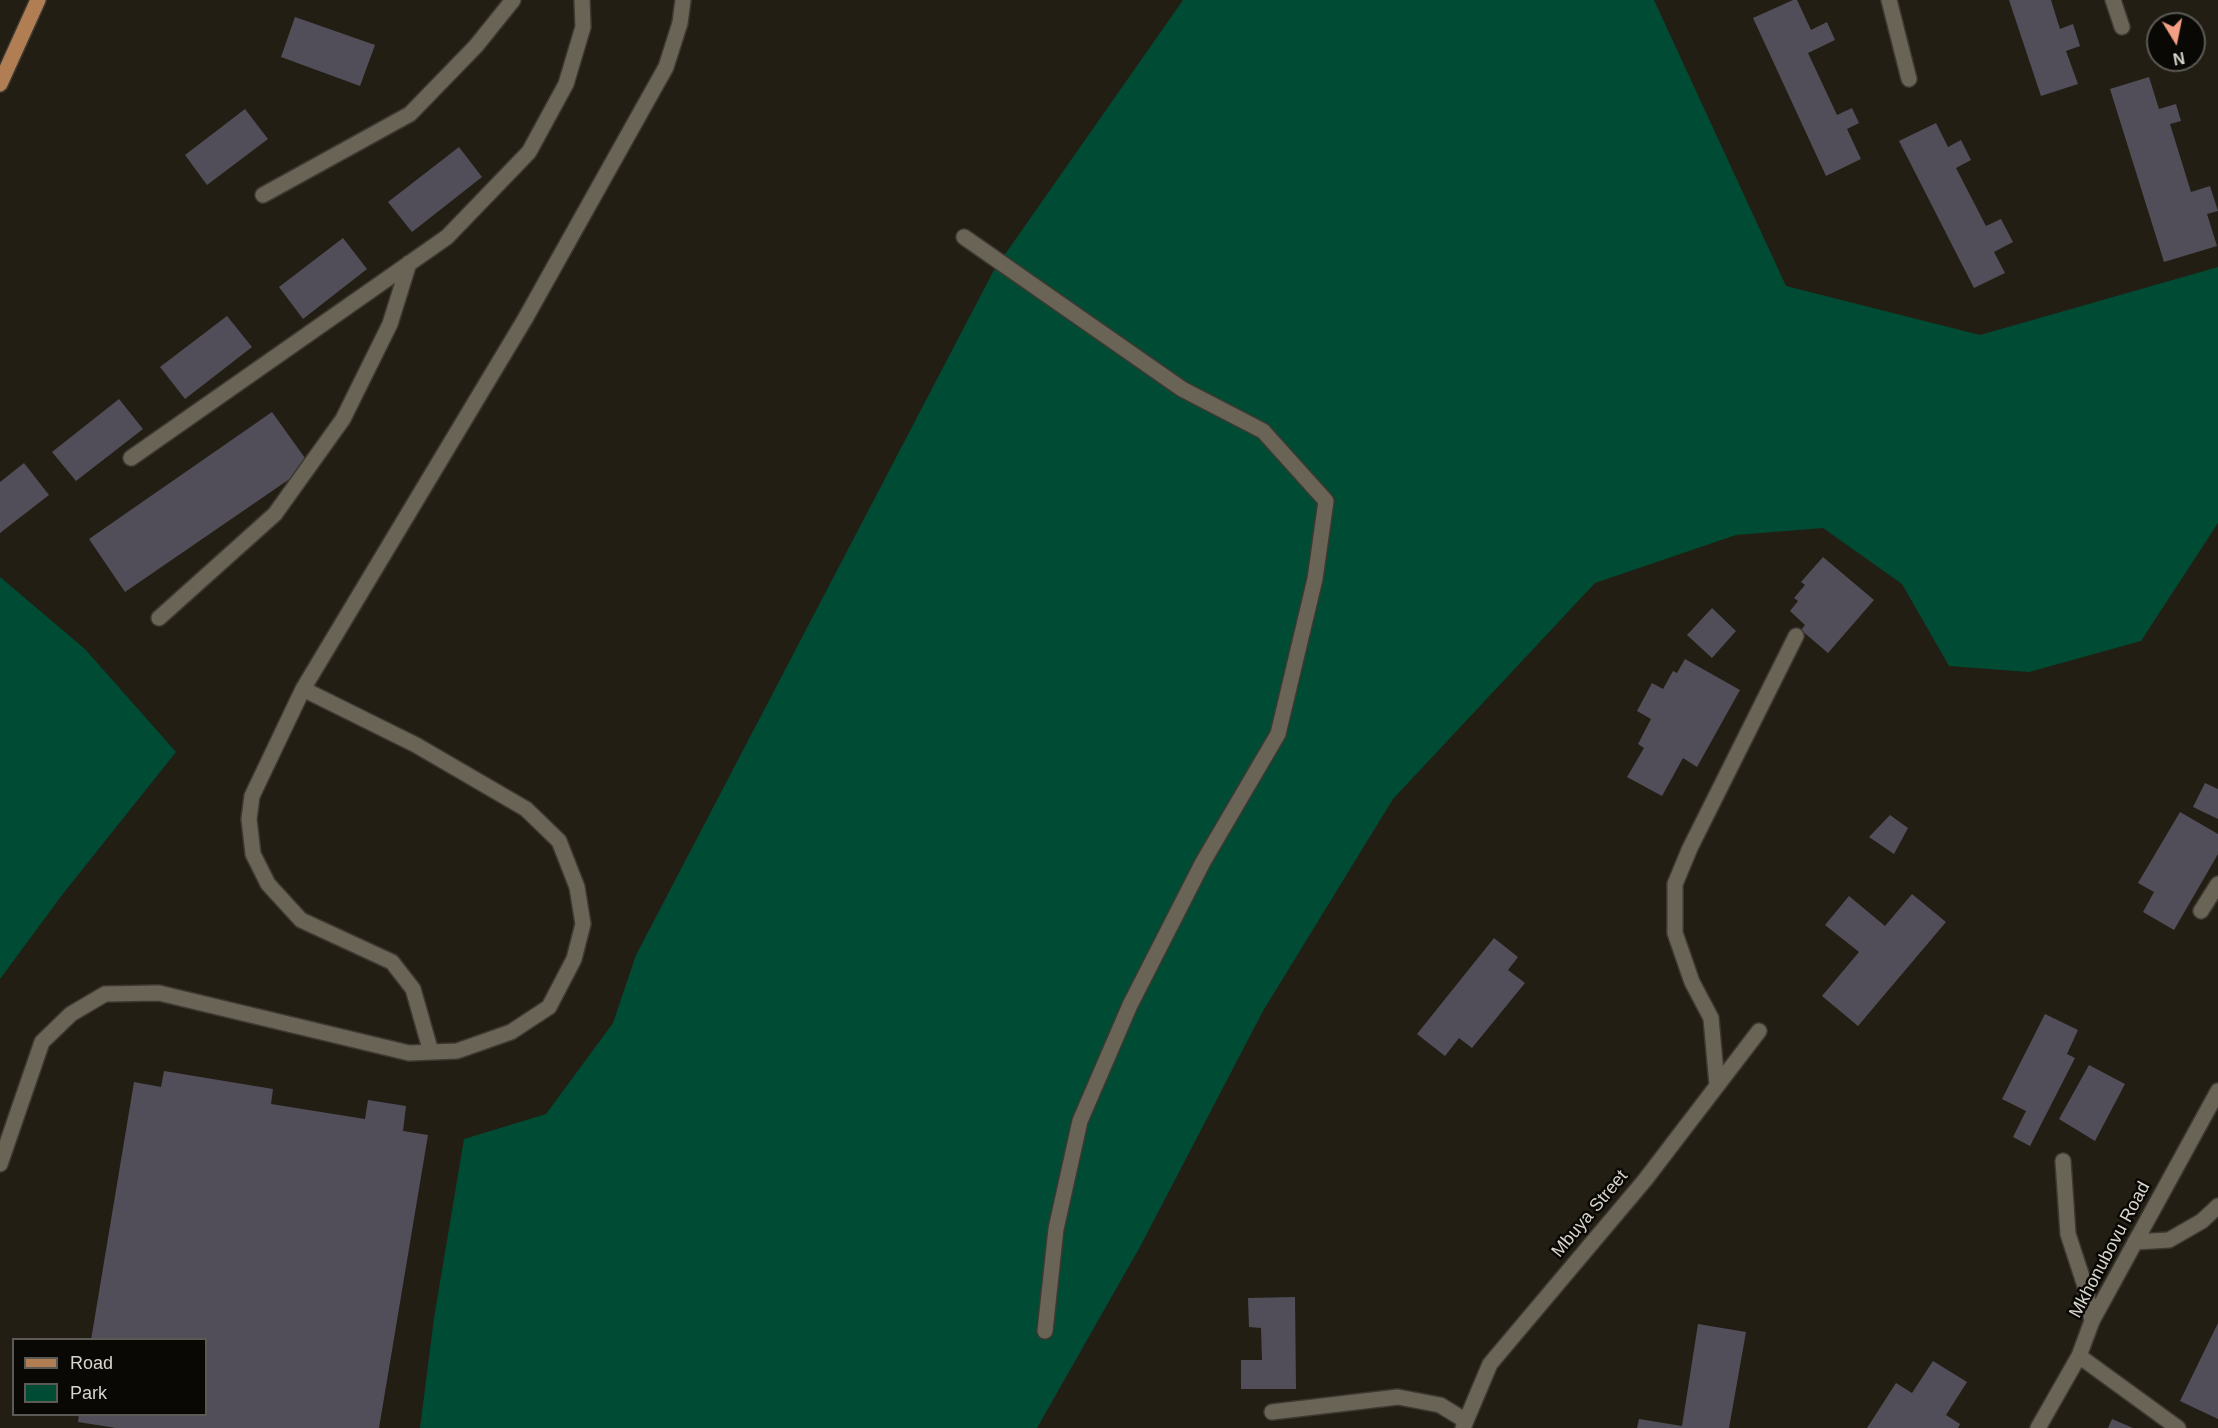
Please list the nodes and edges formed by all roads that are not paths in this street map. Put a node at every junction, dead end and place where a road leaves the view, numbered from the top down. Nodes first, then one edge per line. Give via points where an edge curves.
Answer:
1 (38, 0) edge
2 (513, 0) edge
3 (582, 0) edge
4 (682, 0) edge
5 (1889, 0) edge
6 (2113, 0) edge
7 (2122, 27) dead end
8 (1909, 79) dead end
9 (0, 84) edge
10 (263, 195) dead end
11 (964, 237) dead end
12 (409, 263) junction
13 (131, 458) dead end
14 (159, 618) dead end
15 (1796, 636) dead end
16 (303, 689) junction
17 (2218, 884) edge
18 (2201, 911) dead end
19 (1759, 1032) dead end
20 (431, 1052) junction
21 (1717, 1085) junction
22 (2218, 1091) edge
23 (2063, 1161) dead end
24 (0, 1164) edge
25 (2218, 1206) edge
26 (2135, 1242) junction
27 (2092, 1322) junction
28 (1045, 1331) dead end
29 (2079, 1356) junction
30 (1272, 1412) dead end
31 (1465, 1425) edge
32 (2038, 1428) edge
33 (2178, 1428) edge

1 - 9 main road
2 - 10 street via 476,46 410,114
3 - 12 street via 583,27 566,84 529,152 447,237
4 - 16 street via 680,23 660,78 525,319
5 - 8 street
6 - 7 street
11 - 28 street via 1182,389 1263,431 1326,501 1315,579 1278,734 1203,862 1130,1005 1080,1121 1056,1229
12 - 13 street
12 - 14 street via 390,324 343,419 275,514
15 - 21 street via 1675,884 1675,933 1692,982 1711,1018
16 - 20 street via 252,796 249,819 253,854 268,884 301,920 392,962 413,989
16 - 20 street via 416,745 526,809 559,842 577,887 583,924 574,959 549,1007 511,1032 457,1051
17 - 18 street
19 - 21 street, Mbuya Street
20 - 24 street via 409,1053 159,993 105,994 71,1014 42,1042
21 - 31 street, Mbuya Street via 1645,1180 1490,1364
22 - 26 street, Mkhonubovu Road
23 - 27 street via 2068,1234
25 - 26 street via 2202,1221 2169,1240
26 - 27 street, Mkhonubovu Road
27 - 29 street, Mkhonubovu Road
29 - 32 street, Mkhonubovu Road
29 - 33 street
30 - 31 street via 1398,1397 1440,1405

